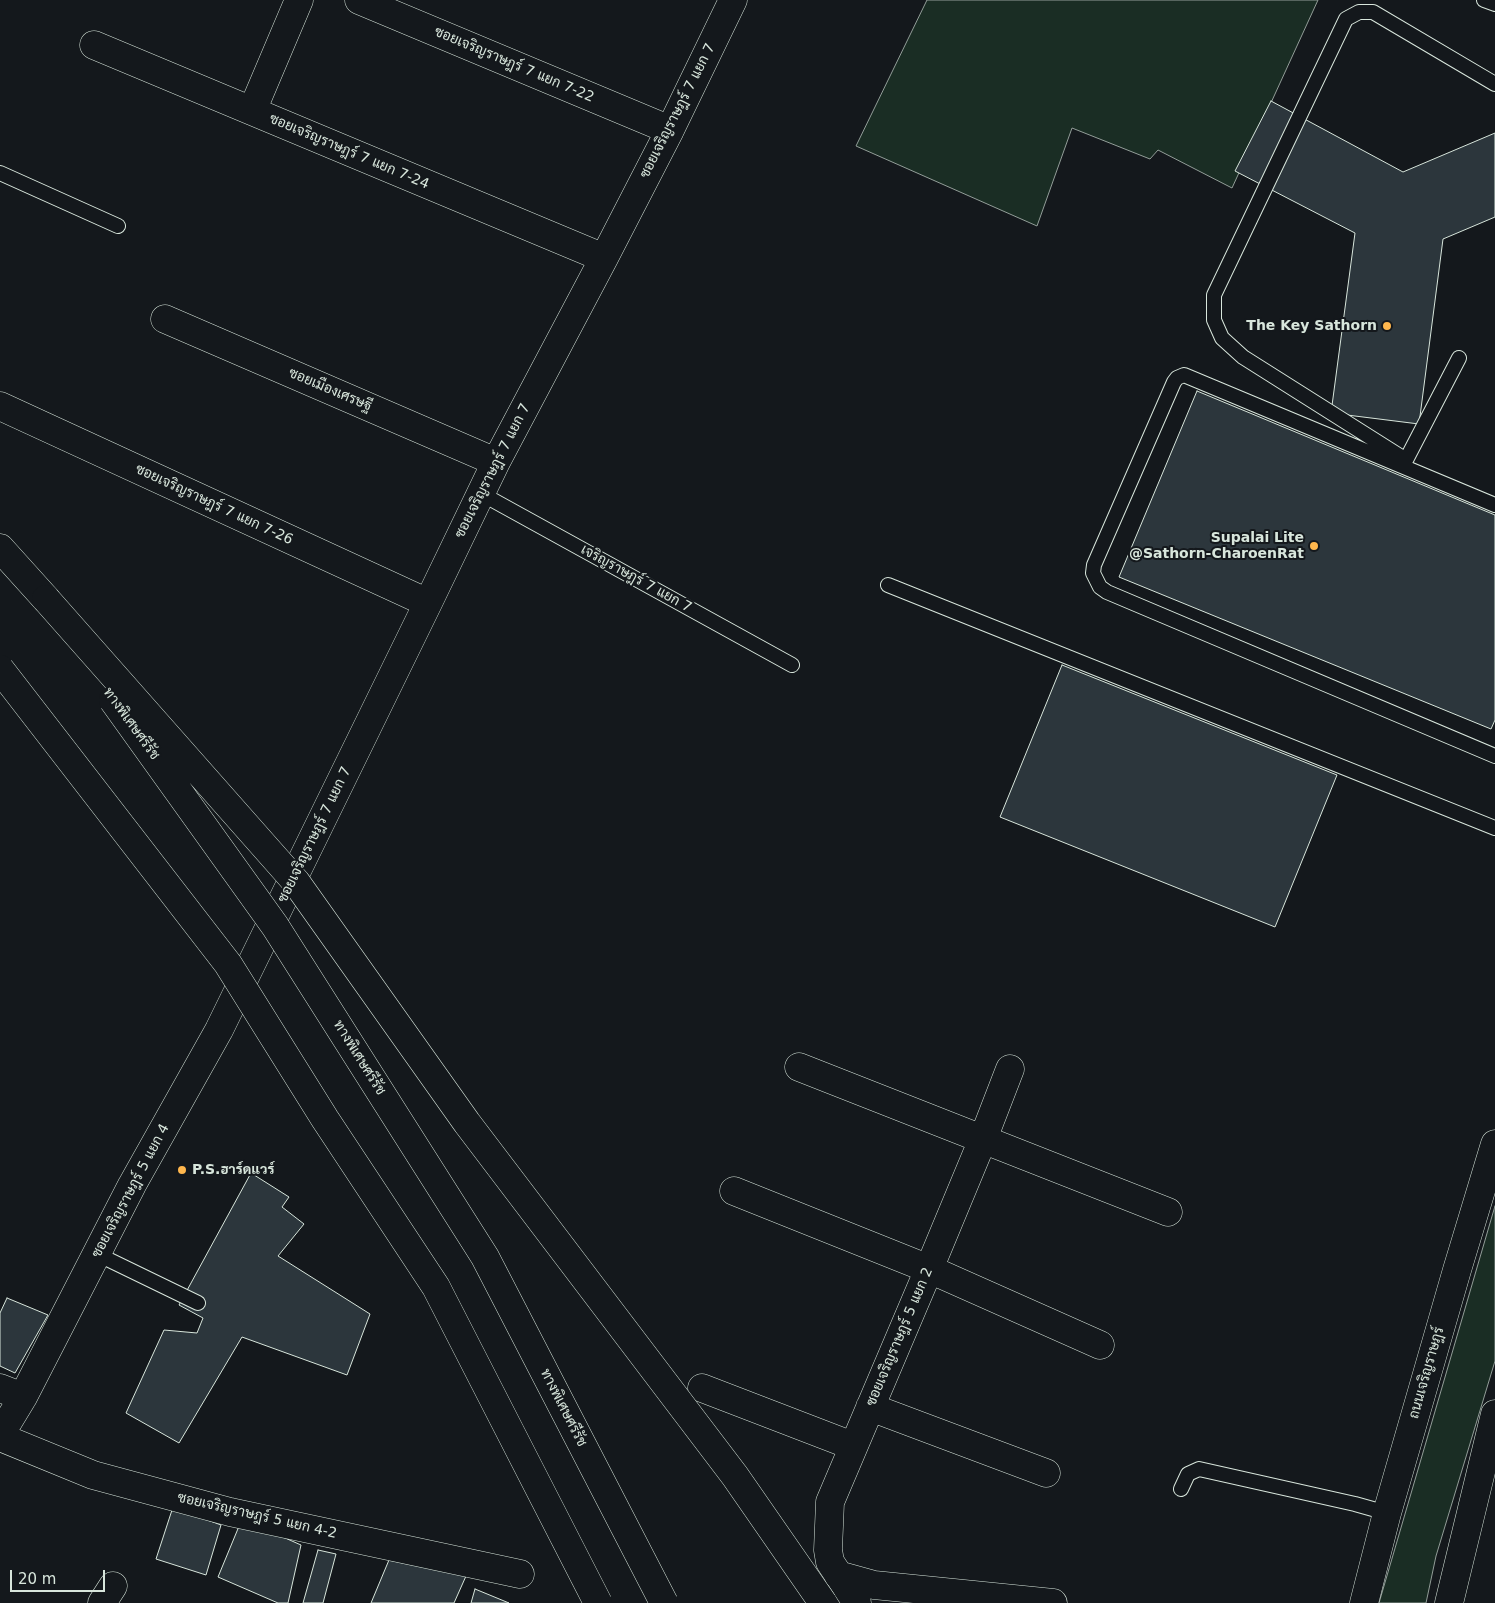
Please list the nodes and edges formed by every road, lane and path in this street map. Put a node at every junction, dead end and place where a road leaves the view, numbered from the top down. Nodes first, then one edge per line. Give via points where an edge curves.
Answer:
1 (299, 0) edge
2 (359, 0) edge
3 (734, 0) edge
4 (1484, 0) edge
5 (1495, 4) edge
6 (94, 45) dead end
7 (1495, 84) edge
8 (252, 112) junction
9 (670, 130) junction
10 (0, 173) edge
11 (118, 226) dead end
12 (604, 258) junction
13 (165, 319) dead end
14 (1460, 358) dead end
15 (0, 406) edge
16 (496, 462) junction
17 (480, 493) junction
18 (1495, 505) edge
19 (0, 548) edge
20 (888, 585) dead end
21 (46, 599) junction
22 (428, 603) junction
23 (792, 665) dead end
24 (0, 669) edge
25 (1495, 756) edge
26 (1495, 828) edge
27 (260, 946) joint
28 (800, 1067) dead end
29 (1010, 1069) dead end
30 (983, 1139) junction
31 (1495, 1144) edge
32 (734, 1191) dead end
33 (1168, 1212) dead end
34 (97, 1254) junction
35 (929, 1269) junction
36 (198, 1303) dead end
37 (1100, 1345) dead end
38 (702, 1388) dead end
39 (12, 1393) edge
40 (870, 1407) junction
41 (1495, 1414) edge
42 (0, 1436) edge
43 (853, 1446) junction
44 (1046, 1473) dead end
45 (1485, 1488) edge
46 (1181, 1489) dead end
47 (1387, 1513) junction
48 (520, 1574) dead end
49 (838, 1575) junction
50 (598, 1603) edge
51 (664, 1603) edge
52 (823, 1603) edge
53 (857, 1603) edge
54 (1053, 1603) edge
55 (1364, 1603) edge
56 (1449, 1603) edge

1 - 8 main road
2 - 9 main road, ซอยเจริญราษฎร์ 7 แยก 7-22
3 - 9 main road, ซอยเจริญราษฎร์ 7 แยก 7
4 - 5 lane
6 - 8 main road, ซอยเจริญราษฎร์ 7 แยก 7-24
7 - 14 lane via 1373,12 1359,12 1346,19 1214,295 1214,320 1222,338 1243,357 1406,460
8 - 12 main road, ซอยเจริญราษฎร์ 7 แยก 7-24
9 - 12 main road, ซอยเจริญราษฎร์ 7 แยก 7
10 - 11 lane
12 - 16 main road, ซอยเจริญราษฎร์ 7 แยก 7
13 - 16 main road, ซอยเมืองเศรษฐี
15 - 22 main road, ซอยเจริญราษฎร์ 7 แยก 7-26
16 - 17 main road, ซอยเจริญราษฎร์ 7 แยก 7
17 - 22 main road, ซอยเจริญราษฎร์ 7 แยก 7
17 - 23 lane, เจริญราษฎร์ 7 แยก 7
18 - 25 lane via 1184,375 1174,382 1093,573 1106,592
19 - 21 main road, ทางพิเศษศรีรัช
20 - 26 lane
21 - 51 main road, ทางพิเศษศรีรัช, bridge via 86,662 275,926 485,1257
21 - 52 main road, bridge via 296,882 467,1123 735,1476
22 - 27 main road, ซอยเจริญราษฎร์ 7 แยก 7
24 - 50 main road, bridge via 228,964 436,1287
27 - 34 main road, ซอยเจริญราษฎร์ 5 แยก 4 via 219,1030
28 - 30 main road
29 - 30 main road, ซอยเจริญราษฎร์ 5 แยก 2
30 - 33 main road
30 - 35 main road, ซอยเจริญราษฎร์ 5 แยก 2
31 - 47 main road, ถนนเจริญราษฎร์
32 - 35 main road
34 - 36 lane
34 - 39 main road, ซอยเจริญราษฎร์ 5 แยก 4
35 - 37 main road
35 - 40 main road, ซอยเจริญราษฎร์ 5 แยก 2
38 - 43 main road
39 - 42 main road, ซอยเจริญราษฎร์ 5 แยก 4
40 - 43 main road, ซอยเจริญราษฎร์ 5 แยก 2
40 - 44 main road
41 - 45 main road
42 - 48 main road, ซอยเจริญราษฎร์ 5 แยก 4-2 via 93,1476 230,1512
43 - 49 main road, ซอยเจริญราษฎร์ 5 แยก 2 via 830,1502 828,1550 830,1562
45 - 56 main road
46 - 47 lane via 1188,1474 1199,1469
47 - 55 main road, ถนนเจริญราษฎร์
49 - 53 main road, ซอยเจริญราษฎร์ 5 แยก 2
49 - 54 main road via 874,1585

